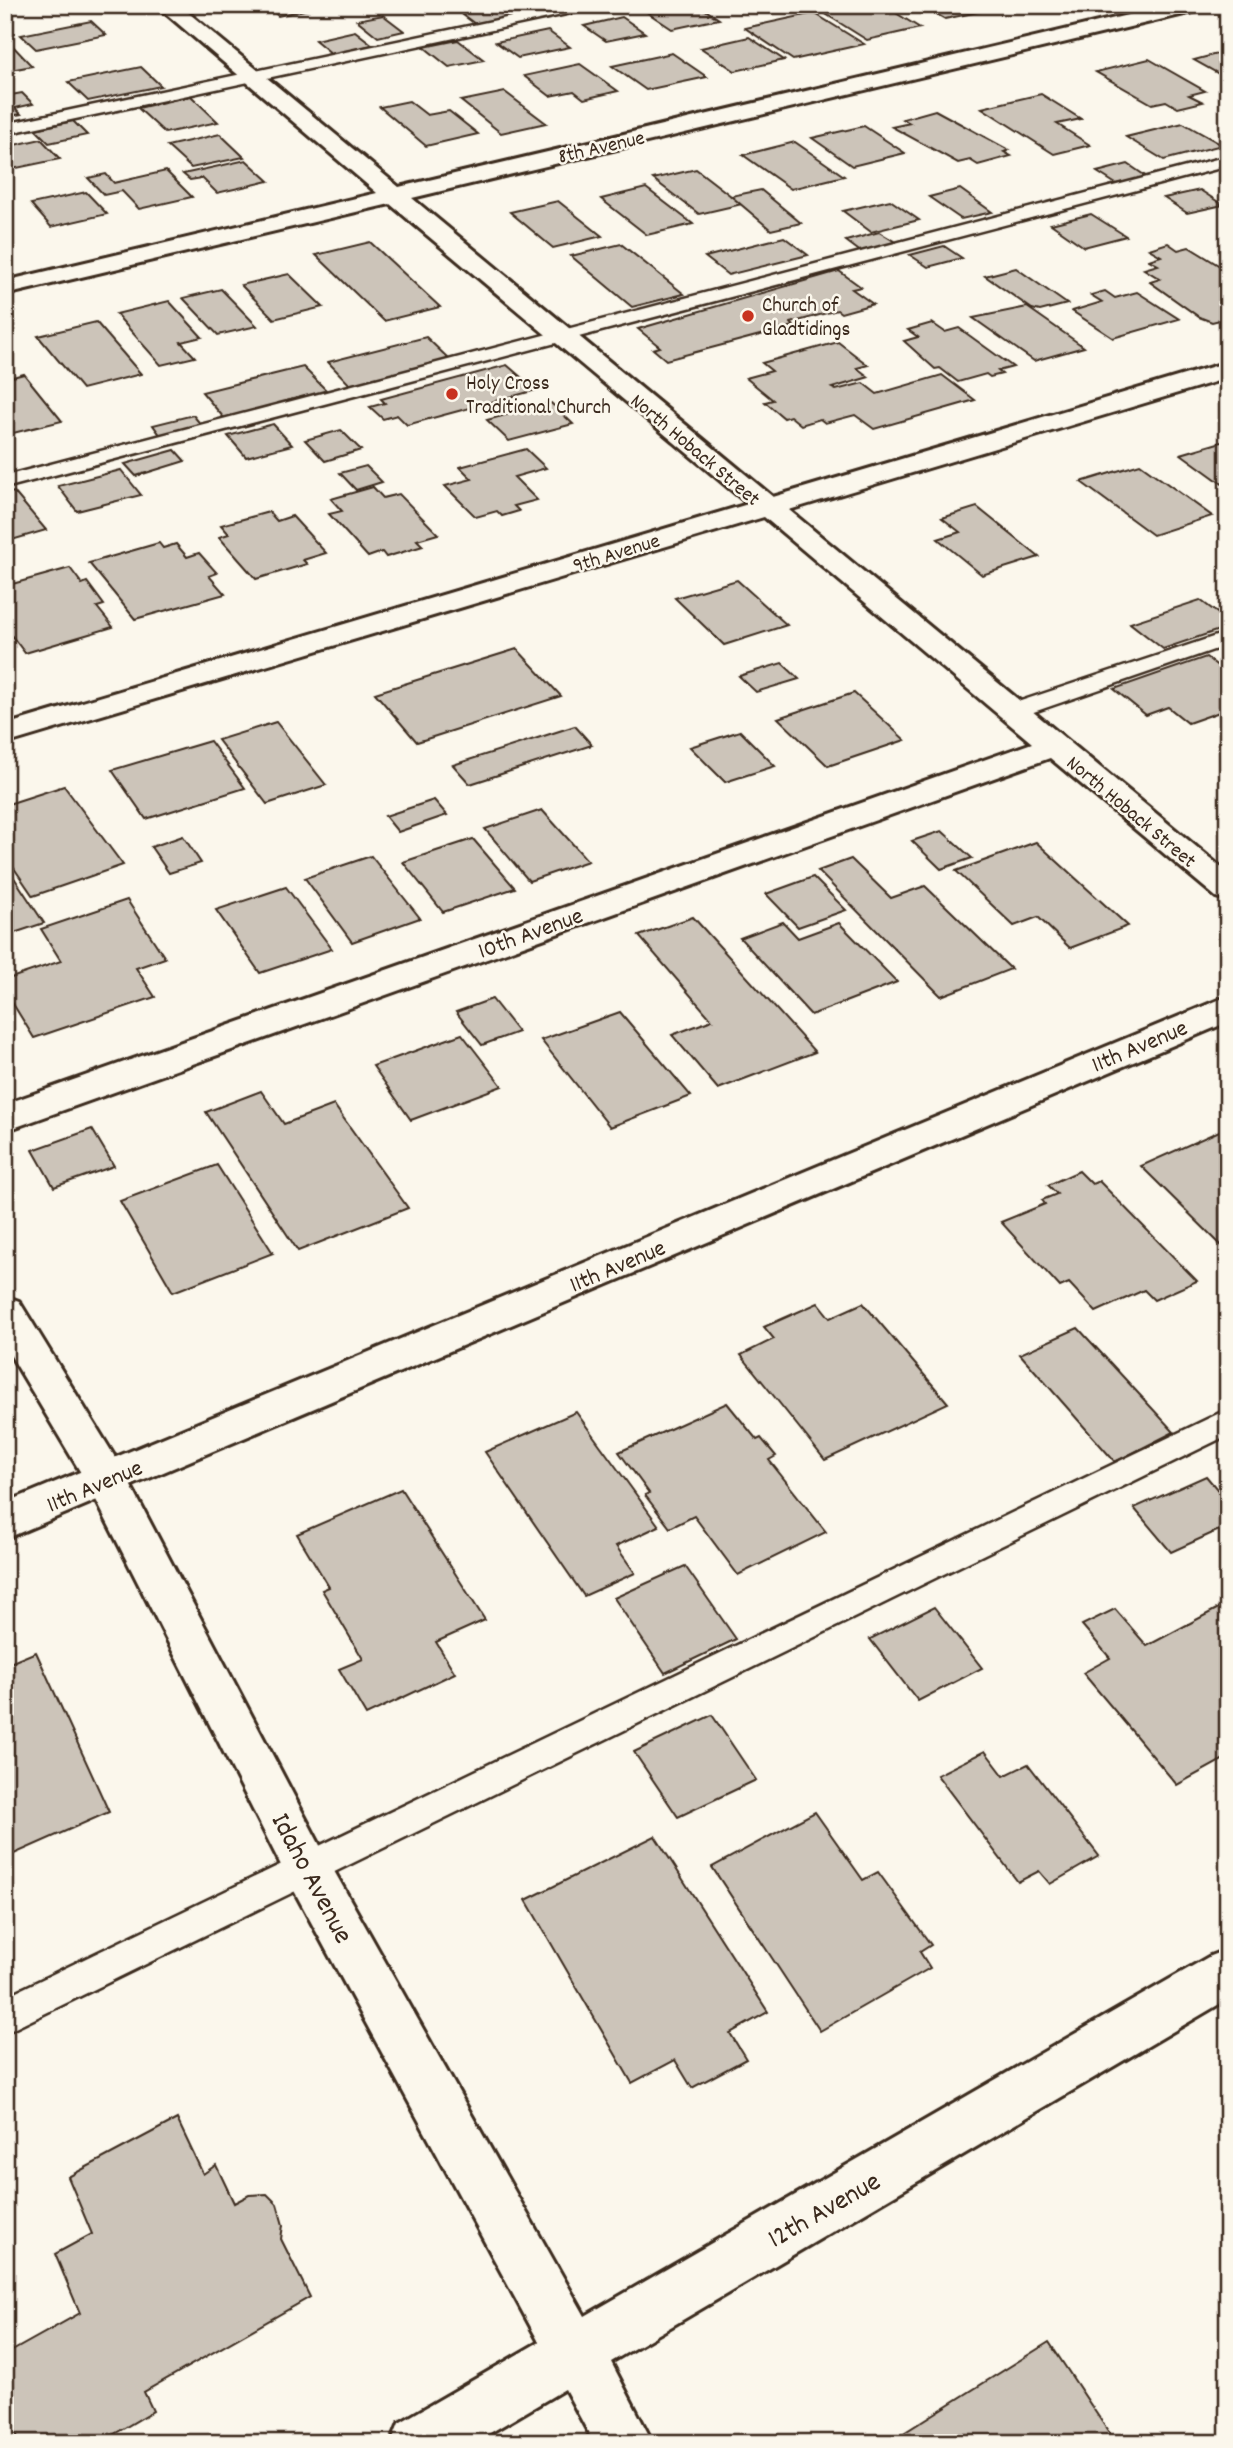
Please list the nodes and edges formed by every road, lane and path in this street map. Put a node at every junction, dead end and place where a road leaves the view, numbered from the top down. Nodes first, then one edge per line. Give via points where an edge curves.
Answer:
1 (166, 5) edge
2 (590, 5) edge
3 (1197, 5) edge
4 (252, 77) junction
5 (5, 129) edge
6 (1228, 161) edge
7 (393, 195) junction
8 (5, 288) edge
9 (561, 335) junction
10 (1228, 370) edge
11 (5, 482) edge
12 (767, 508) junction
13 (1228, 638) edge
14 (1014, 711) junction
15 (5, 735) edge
16 (1054, 746) junction
17 (1228, 890) edge
18 (1228, 1008) edge
19 (5, 1118) edge
20 (5, 1311) edge
21 (1228, 1421) edge
22 (106, 1479) junction
23 (5, 1522) edge
24 (309, 1870) junction
25 (1228, 1972) edge
26 (5, 2016) edge
27 (576, 2351) junction
28 (419, 2443) edge
29 (625, 2443) edge

1 - 4 street, North Hoback Street
2 - 4 lane
3 - 7 street, 8th Avenue
4 - 5 lane
4 - 7 street, North Hoback Street
6 - 9 lane
7 - 8 street, 8th Avenue
7 - 9 street, North Hoback Street
9 - 11 lane
9 - 12 street, North Hoback Street
10 - 12 street, 9th Avenue
12 - 14 street, North Hoback Street
12 - 15 street, 9th Avenue
13 - 14 lane
14 - 16 street, North Hoback Street
16 - 17 street, North Hoback Street
16 - 19 street, 10th Avenue
18 - 22 street, 11th Avenue
20 - 22 street, Idaho Avenue
21 - 24 lane
22 - 23 street, 11th Avenue
22 - 24 street, Idaho Avenue
24 - 26 lane
24 - 27 street, Idaho Avenue
25 - 27 street, 12th Avenue
27 - 28 street, 12th Avenue
27 - 29 street, Idaho Avenue

